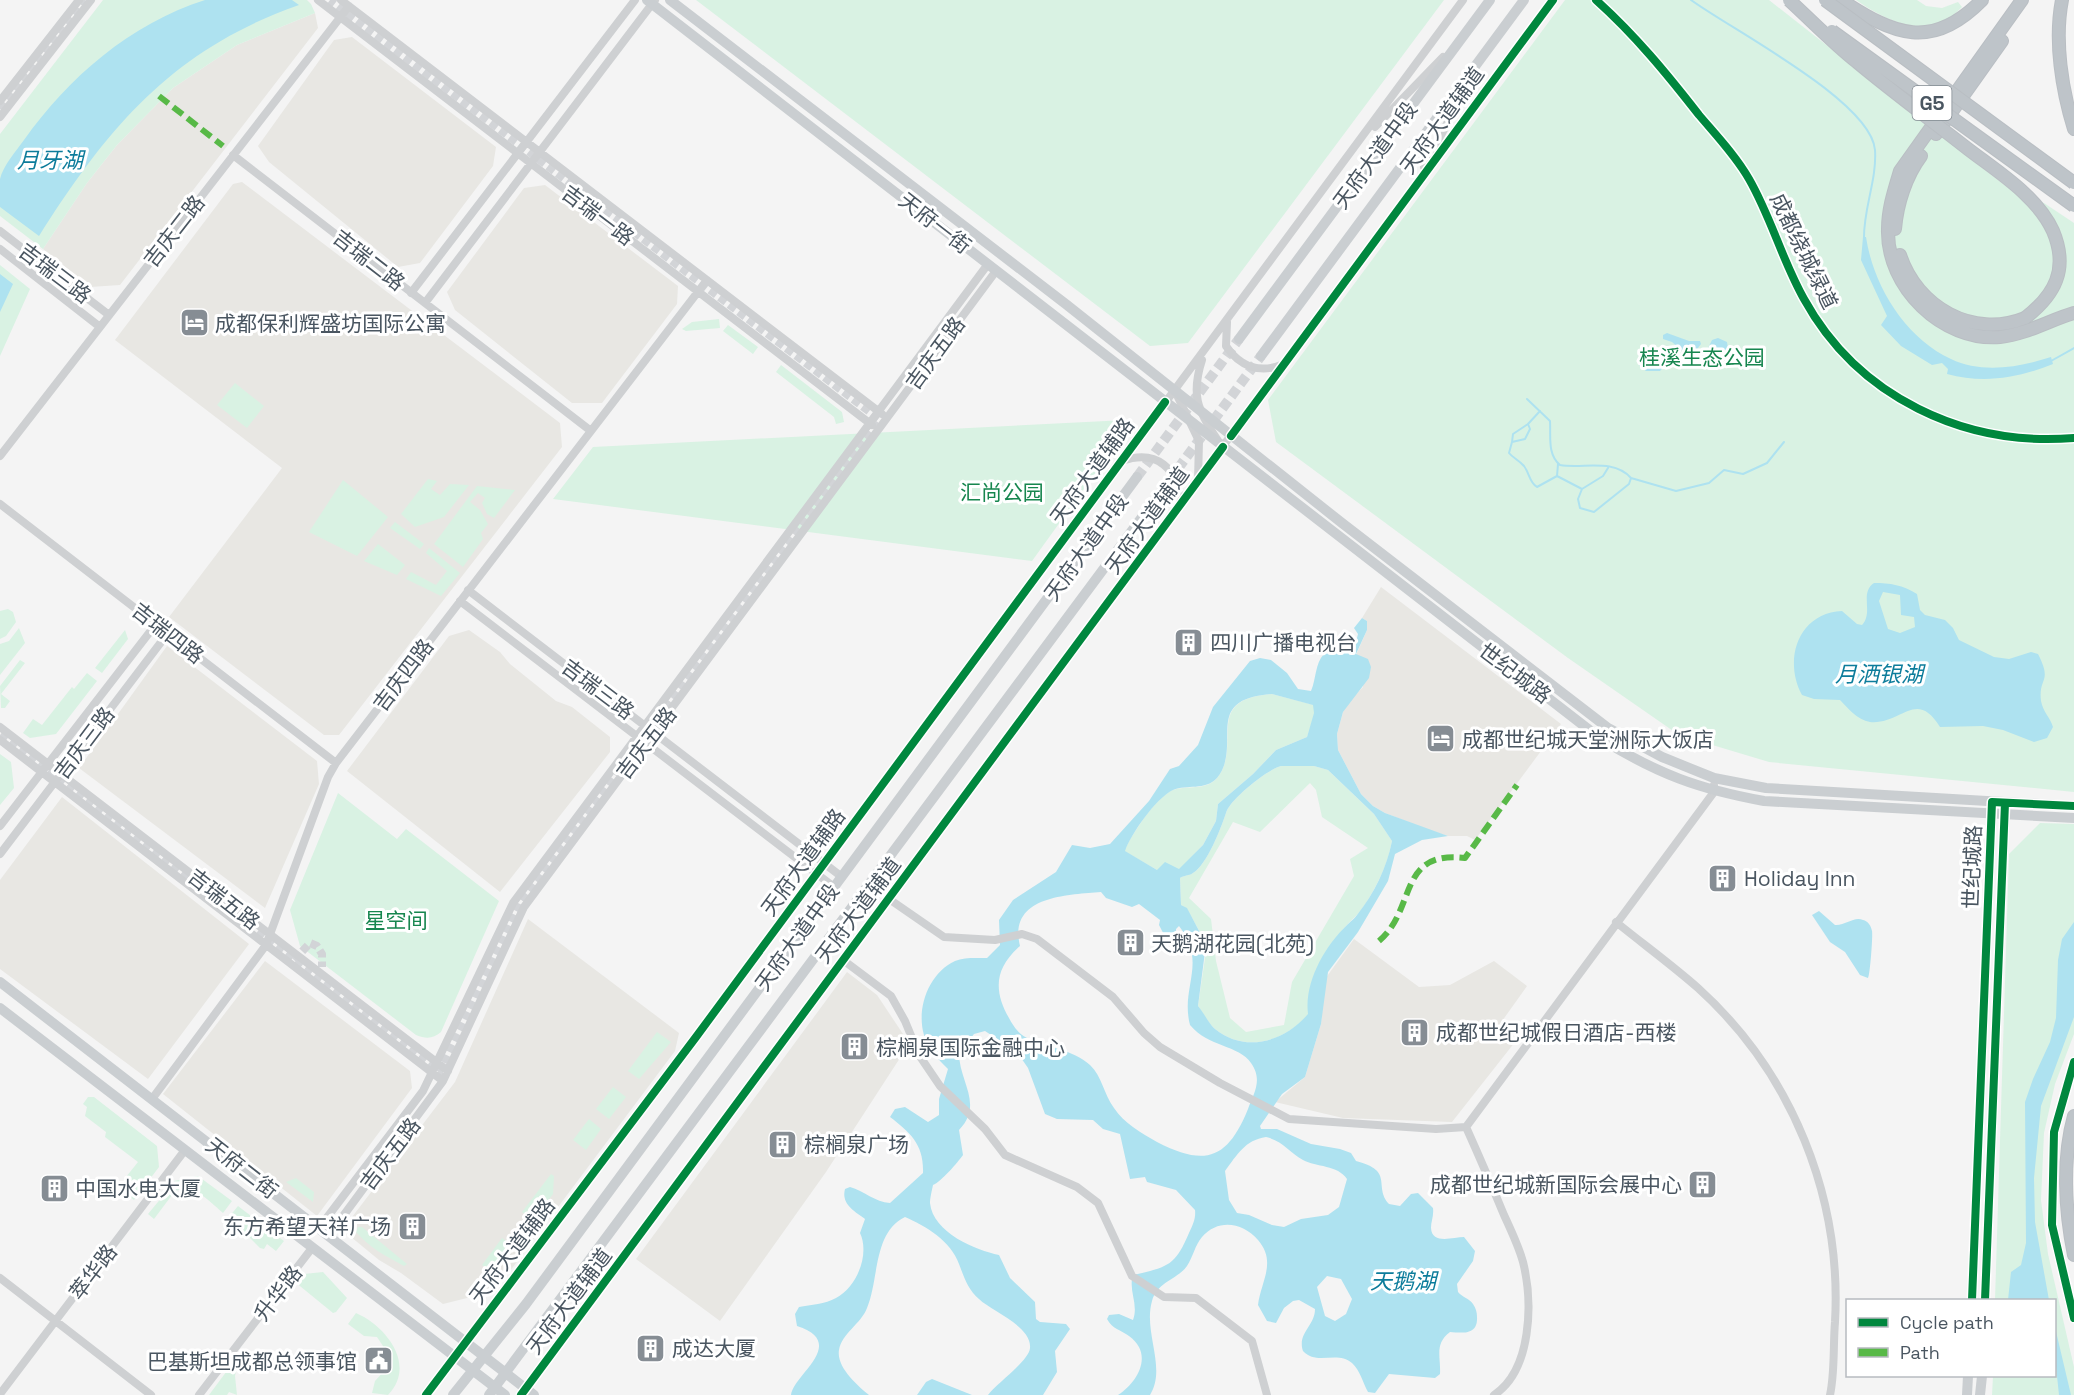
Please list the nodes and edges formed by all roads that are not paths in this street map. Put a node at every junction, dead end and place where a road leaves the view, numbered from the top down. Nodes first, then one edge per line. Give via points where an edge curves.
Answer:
1 (79, 0) edge
2 (91, 0) edge
3 (318, 0) edge
4 (635, 0) edge
5 (670, 0) edge
6 (1462, 0) edge
7 (1490, 0) edge
8 (1524, 0) edge
9 (1553, 0) edge
10 (1790, 0) edge
11 (1825, 0) edge
12 (1841, 0) edge
13 (1982, 0) edge
14 (2022, 0) edge
15 (2031, 0) edge
16 (2062, 0) edge
17 (651, 1) edge
18 (345, 3) edge
19 (340, 17) junction
20 (1463, 37) junction
21 (1485, 54) junction
22 (0, 101) edge
23 (0, 117) edge
24 (2074, 129) edge
25 (527, 142) junction
26 (1352, 149) junction
27 (539, 152) junction
28 (518, 153) junction
29 (233, 155) junction
30 (531, 163) junction
31 (2074, 183) edge
32 (1410, 194) junction
33 (2074, 206) edge
34 (0, 231) edge
35 (0, 249) edge
36 (992, 267) junction
37 (707, 280) junction
38 (698, 292) junction
39 (411, 293) junction
40 (425, 303) junction
41 (2074, 312) edge
42 (109, 315) junction
43 (1227, 318) junction
44 (100, 327) junction
45 (1239, 339) tunnel mouth
46 (1204, 353) junction
47 (1261, 356) tunnel mouth
48 (1285, 363) junction
49 (1174, 391) junction
50 (1165, 402) junction
51 (879, 411) junction
52 (1200, 411) junction
53 (887, 418) junction
54 (869, 423) junction
55 (1192, 423) junction
56 (878, 430) junction
57 (591, 431) junction
58 (1231, 436) junction
59 (1223, 447) junction
60 (0, 456) edge
61 (1122, 461) junction
62 (1137, 477) tunnel mouth
63 (1198, 481) junction
64 (1160, 493) tunnel mouth
65 (0, 504) edge
66 (1181, 504) junction
67 (468, 590) junction
68 (460, 601) junction
69 (156, 624) junction
70 (168, 633) junction
71 (645, 725) junction
72 (0, 727) edge
73 (654, 732) junction
74 (637, 736) junction
75 (0, 740) edge
76 (646, 743) junction
77 (336, 763) junction
78 (48, 764) junction
79 (41, 772) junction
80 (61, 774) junction
81 (1714, 778) junction
82 (54, 782) junction
83 (1714, 792) junction
84 (2074, 806) edge
85 (1992, 808) junction
86 (2005, 808) junction
87 (2074, 818) edge
88 (0, 826) edge
89 (0, 854) edge
90 (824, 863) junction
91 (816, 874) junction
92 (842, 877) junction
93 (834, 887) junction
94 (889, 899) junction
95 (1616, 922) junction
96 (270, 934) junction
97 (266, 945) junction
98 (843, 960) junction
99 (0, 982) edge
100 (0, 1008) edge
101 (2074, 1062) edge
102 (437, 1063) junction
103 (448, 1071) junction
104 (432, 1073) junction
105 (443, 1081) junction
106 (152, 1099) junction
107 (2074, 1116) edge
108 (1466, 1126) junction
109 (185, 1150) junction
110 (324, 1232) junction
111 (312, 1248) junction
112 (2074, 1255) edge
113 (0, 1278) edge
114 (1972, 1299) edge
115 (1985, 1299) edge
116 (2074, 1318) edge
117 (55, 1322) junction
118 (466, 1341) junction
119 (483, 1354) junction
120 (454, 1357) junction
121 (471, 1371) junction
122 (506, 1372) junction
123 (1968, 1377) edge
124 (1982, 1377) edge
125 (492, 1391) edge
126 (527, 1393) edge
127 (0, 1394) edge
128 (151, 1395) edge
129 (199, 1395) edge
130 (426, 1395) edge
131 (453, 1395) edge
132 (505, 1395) edge
133 (1267, 1395) edge
134 (1494, 1395) edge
135 (1830, 1395) edge
136 (1967, 1395) edge
137 (1980, 1395) edge

1 - 22 street
2 - 23 street
3 - 19 street, 吉瑞一路
4 - 25 street
5 - 49 main road, 天府一街
6 - 26 street
7 - 20 main road, 天府大道中段
8 - 21 main road, 天府大道中段
9 - 32 street, 天府大道辅道
10 - 15 highway, bridge via 1855,60 2011,183 2044,215 2058,246 2054,290 2025,318 1990,327 1965,322 1938,307 1917,287 1904,265 1895,228 1913,167
10 - 33 highway, G5, bridge
11 - 31 highway, G5, bridge
12 - 13 highway via 1880,24 1913,34 1950,26
14 - 41 highway via 1900,171 1890,202 1888,231 1892,255 1910,293 1936,319 1963,332 1999,337
16 - 24 highway via 2060,44 2066,99
17 - 27 street
17 - 36 main road, 天府一街
18 - 19 street, 吉庆二路
18 - 25 street, 吉瑞一路
19 - 28 street, 吉瑞一路
19 - 29 street, 吉庆二路
20 - 26 street
20 - 45 main road, 天府大道中段
21 - 32 street
21 - 47 main road, 天府大道中段
25 - 27 street, 吉瑞一路
25 - 28 street
26 - 43 street
27 - 30 street
27 - 37 street, 吉瑞一路
28 - 30 street, 吉瑞一路
28 - 39 street
29 - 39 street, 吉瑞二路
29 - 42 street, 吉庆二路
30 - 38 street, 吉瑞一路
30 - 40 street
32 - 48 street, 天府大道辅道
34 - 42 street, 吉瑞三路
35 - 44 street, 吉瑞三路
36 - 50 main road, 天府一街
36 - 51 street, 吉庆五路
36 - 53 street, 吉庆五路
37 - 38 street, 吉庆四路
37 - 51 street, 吉瑞一路
38 - 54 street, 吉瑞一路
38 - 57 street, 吉庆四路
39 - 40 street, 吉瑞二路
40 - 57 street, 吉瑞二路
42 - 44 street, 吉庆二路
43 - 46 street
43 - 48 street via 1224,335 1232,356 1256,369 1272,369
44 - 60 street, 吉庆二路
46 - 49 street
46 - 52 street via 1195,384
48 - 58 street, 天府大道辅道
49 - 50 street, 天府大道辅路
49 - 52 main road, 天府一街
49 - 55 street
50 - 55 main road, 天府一街
50 - 61 street, 天府大道辅路
51 - 53 street, 吉瑞一路
51 - 54 street, 吉庆五路
52 - 58 main road, 天府一街
52 - 59 street
53 - 56 street, 吉庆五路
54 - 56 street, 吉瑞一路
54 - 71 street, 吉庆五路
55 - 59 main road, 天府一街
55 - 63 street via 1199,441
56 - 73 street, 吉庆五路
57 - 67 street, 吉庆四路
58 - 59 street, 天府大道辅道
58 - 81 main road, 世纪城路 via 1608,728 1662,757
59 - 63 street, 天府大道辅道
59 - 83 main road, 世纪城路 via 1601,739 1645,764
61 - 66 street via 1145,457 1163,465 1177,481
61 - 90 street, 天府大道辅路
62 - 92 main road, 天府大道中段
63 - 66 street, 天府大道辅道
64 - 122 main road, 天府大道中段
65 - 69 street, 吉瑞四路
66 - 94 street, 天府大道辅道
67 - 68 street, 吉庆四路
67 - 71 street, 吉瑞三路
68 - 74 street, 吉瑞三路
68 - 77 street, 吉庆四路
69 - 70 street, 吉瑞四路
69 - 78 street, 吉庆三路
70 - 77 street, 吉瑞四路
70 - 80 street, 吉庆三路
71 - 73 street, 吉瑞三路
71 - 74 street, 吉庆五路
72 - 78 street, 吉瑞五路
73 - 76 street, 吉庆五路
73 - 90 street, 吉瑞三路
74 - 76 street, 吉瑞三路
74 - 102 street, 吉庆五路 via 513,903
75 - 79 street, 吉瑞五路
76 - 91 street, 吉瑞三路
76 - 103 street, 吉庆五路 via 518,916
77 - 96 street, 吉庆四路
78 - 79 street, 吉庆三路
78 - 80 street, 吉瑞五路
79 - 82 street, 吉瑞五路
79 - 88 street, 吉庆三路
80 - 82 street, 吉庆三路
80 - 96 street, 吉瑞五路
81 - 83 street
81 - 85 main road, 世纪城路 via 1766,788
82 - 89 street, 吉庆三路
82 - 97 street, 吉瑞五路
83 - 85 main road, 世纪城路 via 1764,801
83 - 95 street
84 - 86 main road
85 - 86 main road
85 - 114 main road, 世纪城路
86 - 87 main road
86 - 115 main road, 世纪城路
90 - 91 street, 天府大道辅路
90 - 92 street, 吉瑞三路
91 - 93 street, 吉瑞三路
91 - 118 street, 天府大道辅路
92 - 93 main road, 天府大道中段
93 - 119 main road, 天府大道中段 via 526,1304
94 - 98 street, 天府大道辅道
94 - 108 street via 944,937 995,940 1022,934 1037,939 1097,985 1160,1047 1289,1119 1436,1129
95 - 108 street
95 - 135 street via 1698,988 1732,1023 1764,1065 1807,1144 1833,1236 1837,1288
96 - 97 street, 吉庆四路
96 - 102 street, 吉瑞五路
97 - 104 street, 吉瑞五路
97 - 106 street, 吉庆四路
98 - 126 street, 天府大道辅道
98 - 133 street via 891,996 919,1055 940,1086 972,1115 1005,1155 1077,1187 1098,1203 1132,1276 1164,1297 1196,1298 1252,1341
99 - 106 main road, 天府二街
100 - 109 main road, 天府二街
101 - 116 main road via 2054,1132 2052,1225
102 - 103 street, 吉瑞五路
102 - 104 street, 吉庆五路
103 - 105 street, 吉庆五路
104 - 105 street, 吉瑞五路
104 - 110 street, 吉庆五路
105 - 110 street, 吉庆五路
106 - 110 main road, 天府二街
107 - 112 highway via 2068,1137 2067,1222
108 - 134 street via 1523,1261 1527,1287 1520,1359 1508,1381
109 - 111 main road, 天府二街
109 - 117 street, 萃华路
110 - 118 main road, 天府二街
111 - 120 main road, 天府二街
111 - 129 street, 升华路
113 - 117 street
117 - 127 street, 萃华路
117 - 128 street
118 - 119 main road, 天府二街
118 - 120 street
119 - 121 main road, 天府大道中段
119 - 122 main road
120 - 121 main road, 天府二街
120 - 130 street
121 - 125 main road
121 - 131 main road, 天府大道中段
122 - 125 main road, 天府大道中段
122 - 126 main road
123 - 136 main road
124 - 137 main road
125 - 132 main road

